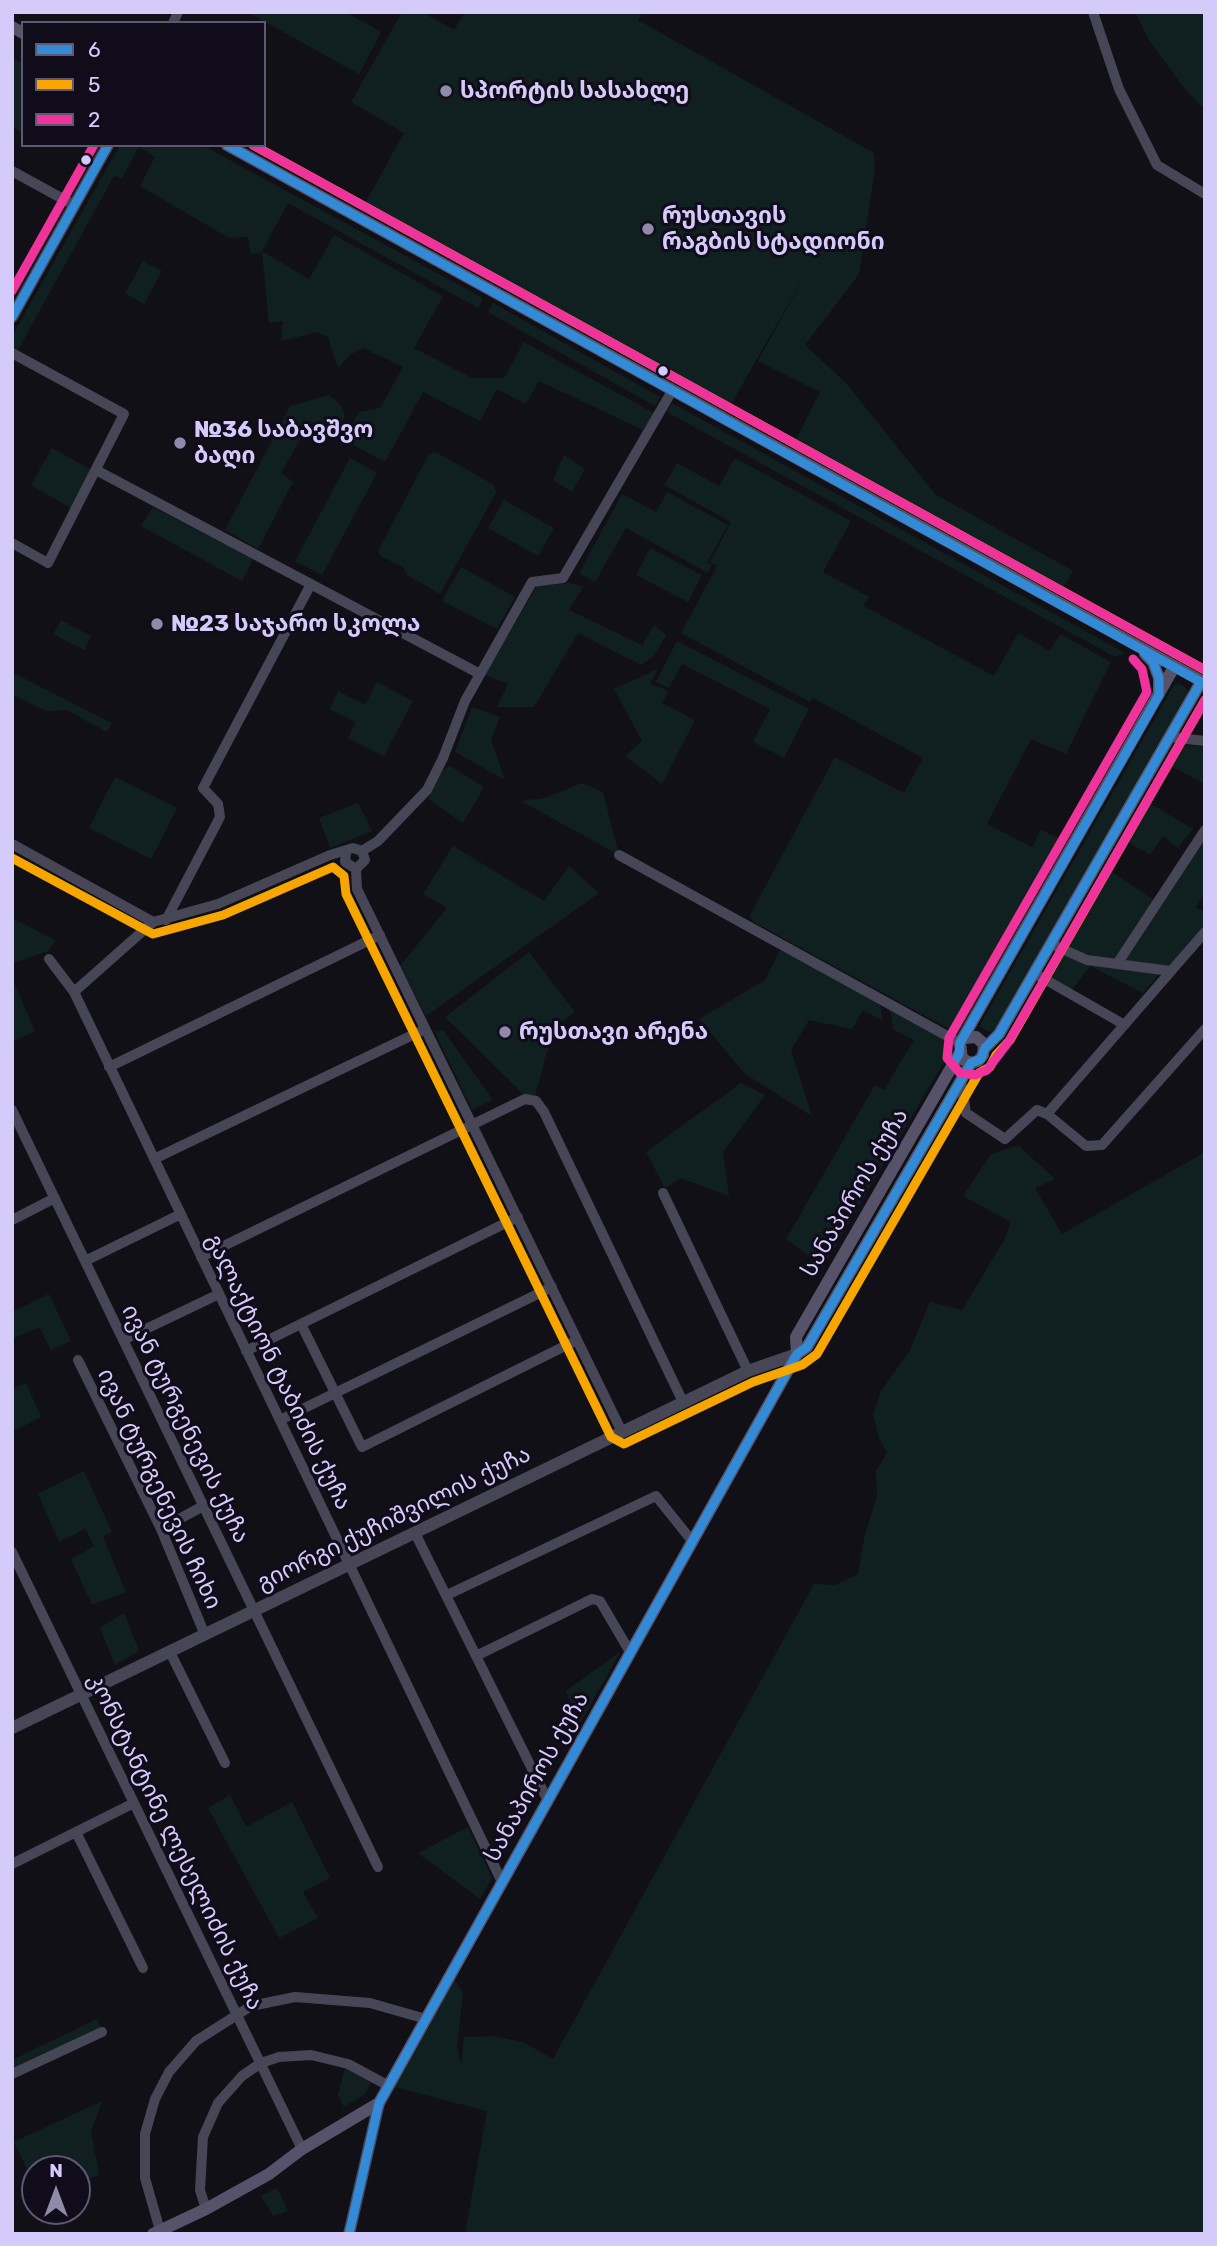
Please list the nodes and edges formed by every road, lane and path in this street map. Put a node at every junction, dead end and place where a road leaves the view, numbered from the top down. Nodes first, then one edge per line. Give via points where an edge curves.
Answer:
1 (1093, 12) edge
2 (107, 147) edge
3 (231, 147) edge
4 (12, 172) edge
5 (1205, 194) edge
6 (75, 205) junction
7 (12, 317) edge
8 (12, 353) edge
9 (672, 391) junction
10 (96, 470) junction
11 (12, 543) edge
12 (311, 584) junction
13 (1142, 650) junction
14 (1174, 667) junction
15 (480, 674) junction
16 (1203, 683) edge
17 (1159, 695) junction
18 (1169, 737) junction
19 (1205, 741) edge
20 (1205, 830) edge
21 (12, 844) edge
22 (362, 851) junction
23 (346, 853) junction
24 (619, 855) dead end
25 (356, 869) junction
26 (166, 920) junction
27 (153, 922) junction
28 (1205, 932) edge
29 (380, 935) junction
30 (1051, 944) junction
31 (49, 959) dead end
32 (1117, 964) junction
33 (1170, 971) junction
34 (1034, 973) junction
35 (74, 992) junction
36 (1123, 1024) junction
37 (425, 1029) junction
38 (1205, 1029) edge
39 (961, 1045) junction
40 (985, 1048) junction
41 (971, 1063) junction
42 (109, 1067) junction
43 (961, 1081) junction
44 (12, 1110) edge
45 (1046, 1114) junction
46 (472, 1124) junction
47 (154, 1159) junction
48 (663, 1193) dead end
49 (55, 1198) junction
50 (181, 1214) junction
51 (518, 1217) junction
52 (12, 1220) edge
53 (201, 1257) junction
54 (85, 1261) junction
55 (552, 1287) junction
56 (219, 1294) junction
57 (301, 1324) junction
58 (123, 1340) junction
59 (577, 1340) junction
60 (246, 1351) junction
61 (797, 1354) junction
62 (78, 1360) dead end
63 (748, 1371) junction
64 (335, 1393) junction
65 (683, 1402) junction
66 (280, 1420) junction
67 (622, 1432) junction
68 (203, 1506) junction
69 (161, 1529) junction
70 (415, 1532) junction
71 (692, 1541) junction
72 (12, 1552) edge
73 (349, 1564) junction
74 (447, 1595) junction
75 (254, 1611) junction
76 (205, 1635) junction
77 (170, 1652) junction
78 (630, 1652) junction
79 (476, 1656) junction
80 (82, 1695) junction
81 (12, 1728) edge
82 (225, 1763) dead end
83 (548, 1801) junction
84 (134, 1803) junction
85 (76, 1832) junction
86 (12, 1864) edge
87 (378, 1867) dead end
88 (502, 1882) junction
89 (144, 1968) dead end
90 (236, 2013) junction
91 (426, 2019) junction
92 (102, 2032) dead end
93 (261, 2063) junction
94 (12, 2074) edge
95 (389, 2086) junction
96 (379, 2103) junction
97 (302, 2149) junction
98 (206, 2209) junction
99 (158, 2233) edge
100 (349, 2234) edge

1 - 5 street via 1119,89 1157,165
2 - 6 street
3 - 9 main road
4 - 6 street
6 - 7 street
8 - 10 street via 124,414
9 - 13 main road
9 - 15 street via 563,578 532,582
10 - 11 street via 48,563
10 - 12 street
12 - 15 street
12 - 26 street via 203,788 218,804 220,817
13 - 14 main road
13 - 17 main road via 1153,662
14 - 16 main road
14 - 17 main road, სანაპიროს ქუჩა
15 - 22 street via 427,790
16 - 18 main road
17 - 39 main road, სანაპიროს ქუჩა
18 - 19 street
18 - 30 main road
20 - 32 street
21 - 27 street
22 - 23 street via 354,848
22 - 25 street via 363,863
23 - 25 street via 345,862
23 - 26 street via 330,855 218,904
24 - 39 street
25 - 29 street via 357,889
26 - 27 street
27 - 35 street
28 - 33 street
29 - 37 street
29 - 42 street
30 - 32 street via 1087,960
30 - 34 main road
31 - 35 street, გალაქტიონ ტაბიძის ქუჩა
32 - 33 street
33 - 36 street
34 - 36 street
34 - 40 main road via 999,1034
35 - 42 street, გალაქტიონ ტაბიძის ქუჩა
36 - 45 street
37 - 46 street
37 - 47 street
38 - 45 street via 1102,1144 1086,1146
39 - 40 main road via 979,1039
39 - 41 main road
39 - 61 main road, სანაპიროს ქუჩა via 796,1337
40 - 41 main road, სანაპიროს ქუჩა via 981,1059
41 - 43 main road, სანაპიროს ქუჩა
42 - 47 street, გალაქტიონ ტაბიძის ქუჩა
43 - 45 street via 966,1113 1004,1139 1037,1111
43 - 61 main road, სანაპიროს ქუჩა via 807,1347
44 - 49 street, ივან ტურგენევის ქუჩა
46 - 51 street
46 - 53 street
46 - 65 street via 525,1099 536,1101
47 - 50 street, გალაქტიონ ტაბიძის ქუჩა
48 - 63 street
49 - 52 street
49 - 54 street, ივან ტურგენევის ქუჩა
50 - 53 street, გალაქტიონ ტაბიძის ქუჩა
50 - 54 street
51 - 55 street
51 - 57 street
53 - 56 street, გალაქტიონ ტაბიძის ქუჩა
54 - 58 street, ივან ტურგენევის ქუჩა
55 - 59 street
55 - 64 street
56 - 58 street
56 - 60 street, გალაქტიონ ტაბიძის ქუჩა
57 - 60 street
57 - 64 street
58 - 68 street, ივან ტურგენევის ქუჩა
59 - 64 street via 362,1447
59 - 67 street
60 - 66 street, გალაქტიონ ტაბიძის ქუჩა
61 - 63 street, გიორგი ქუჩიშვილის ქუჩა
61 - 71 main road, სანაპიროს ქუჩა
62 - 69 street, ივან ტურგენევის ჩიხი
63 - 65 street, გიორგი ქუჩიშვილის ქუჩა
64 - 66 street
65 - 67 street, გიორგი ქუჩიშვილის ქუჩა
66 - 73 street, გალაქტიონ ტაბიძის ქუჩა
67 - 70 street, გიორგი ქუჩიშვილის ქუჩა
68 - 69 street
68 - 75 street, ივან ტურგენევის ქუჩა
69 - 76 street, ივან ტურგენევის ჩიხი
70 - 73 street, გიორგი ქუჩიშვილის ქუჩა
70 - 74 street
71 - 74 street via 656,1496
71 - 78 main road, სანაპიროს ქუჩა
72 - 80 street, კონსტანტინე ლესელიძის ქუჩა
73 - 75 street, გიორგი ქუჩიშვილის ქუჩა
73 - 88 street, გალაქტიონ ტაბიძის ქუჩა
74 - 79 street
75 - 76 street, გიორგი ქუჩიშვილის ქუჩა
75 - 87 street, ივან ტურგენევის ქუჩა
76 - 77 street, გიორგი ქუჩიშვილის ქუჩა
77 - 80 street, გიორგი ქუჩიშვილის ქუჩა
77 - 82 street
78 - 79 street via 600,1601 592,1599
78 - 83 main road, სანაპიროს ქუჩა
79 - 83 street
80 - 81 street, გიორგი ქუჩიშვილის ქუჩა
80 - 84 street, კონსტანტინე ლესელიძის ქუჩა
83 - 88 main road, სანაპიროს ქუჩა
84 - 85 street
84 - 90 street, კონსტანტინე ლესელიძის ქუჩა
85 - 86 street
85 - 89 street
88 - 91 main road, სანაპიროს ქუჩა
90 - 91 street via 271,2000 322,1997 395,2008
90 - 93 street, კონსტანტინე ლესელიძის ქუჩა
90 - 99 street via 196,2041 169,2072 155,2099 144,2156
91 - 95 main road, სანაპიროს ქუჩა
92 - 94 street
93 - 95 street via 294,2055 330,2058
93 - 97 street, კონსტანტინე ლესელიძის ქუჩა
93 - 98 street via 223,2097 203,2137 200,2190
95 - 96 main road, სანაპიროს ქუჩა
96 - 97 main road
96 - 100 street, სანაპიროს ქუჩა
97 - 98 main road via 269,2174
98 - 99 main road

